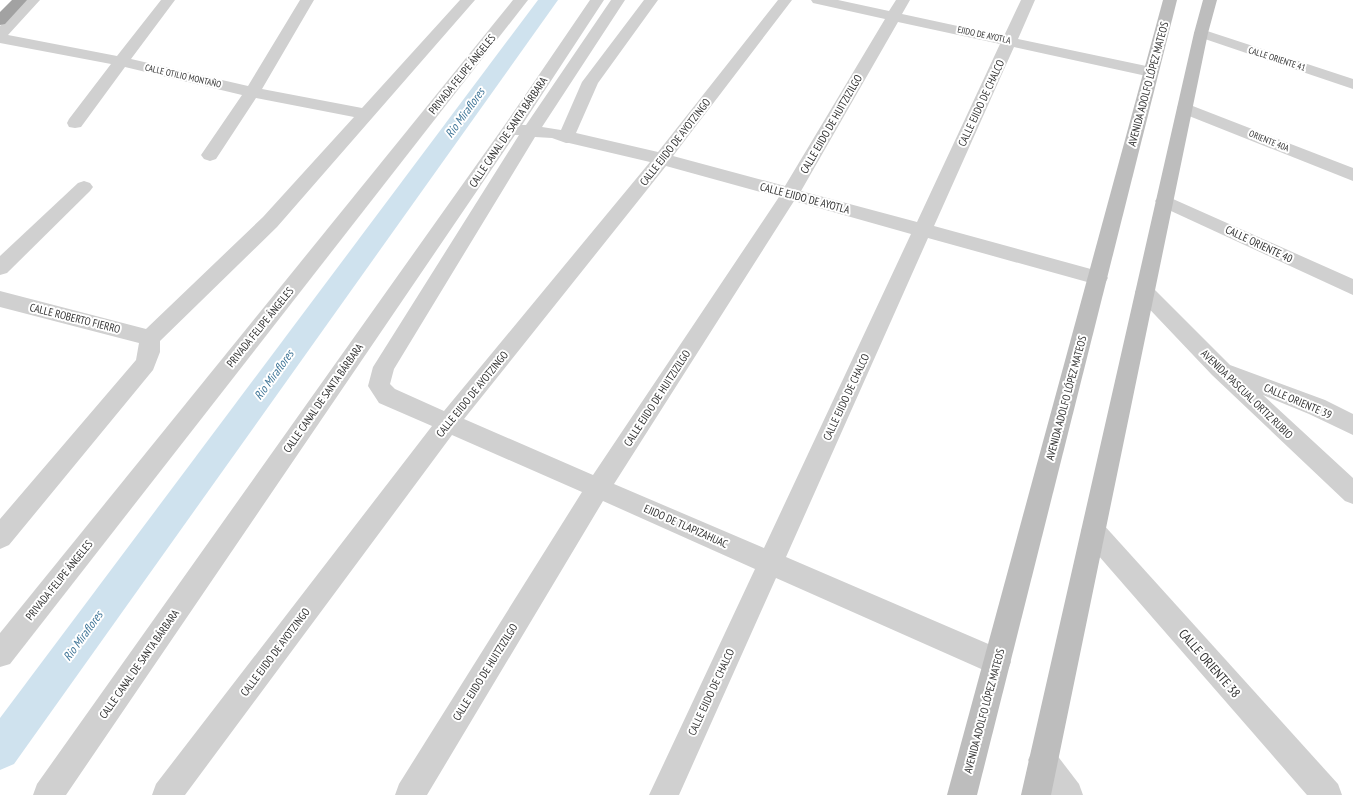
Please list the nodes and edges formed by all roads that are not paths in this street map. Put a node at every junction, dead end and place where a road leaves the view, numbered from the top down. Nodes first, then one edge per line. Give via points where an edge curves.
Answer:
1 (20, 0) edge
2 (33, 0) edge
3 (168, 0) edge
4 (307, 0) edge
5 (468, 0) edge
6 (521, 0) edge
7 (597, 0) edge
8 (618, 0) edge
9 (651, 0) edge
10 (785, 0) edge
11 (818, 0) edge
12 (1028, 0) edge
13 (1170, 0) edge
14 (1210, 0) edge
15 (899, 8) edge
16 (0, 21) edge
17 (1201, 33) junction
18 (0, 35) edge
19 (0, 38) edge
20 (1009, 41) junction
21 (122, 62) junction
22 (1151, 72) junction
23 (1353, 84) edge
24 (252, 92) junction
25 (1185, 108) junction
26 (366, 114) junction
27 (75, 123) dead end
28 (520, 130) junction
29 (566, 138) junction
30 (210, 155) dead end
31 (662, 159) junction
32 (1353, 175) edge
33 (84, 187) dead end
34 (790, 194) junction
35 (1164, 200) junction
36 (923, 230) junction
37 (0, 268) edge
38 (1098, 278) junction
39 (1353, 287) edge
40 (1145, 292) junction
41 (0, 299) edge
42 (150, 338) junction
43 (1220, 369) junction
44 (448, 422) junction
45 (1353, 425) edge
46 (598, 488) junction
47 (1353, 493) edge
48 (5, 525) edge
49 (1093, 531) junction
50 (770, 563) junction
51 (0, 654) edge
52 (997, 662) junction
53 (1043, 760) junction
54 (48, 795) edge
55 (167, 795) edge
56 (410, 795) edge
57 (664, 795) edge
58 (962, 795) edge
59 (1036, 795) edge
60 (1068, 795) edge
61 (1327, 795) edge

1 - 16 highway
2 - 18 street
3 - 21 street
4 - 24 street
5 - 26 street
6 - 51 street, PRIVADA FELIPE ÁNGELES
7 - 28 street, CALLE CANAL DE SANTA BÁRBARA
8 - 28 street
9 - 29 street via 590,82
10 - 31 street, CALLE EJIDO DE AYOTZINGO
11 - 15 street, EJIDO DE AYOTLA
12 - 20 street, CALLE EJIDO DE CHALCO
13 - 22 main road, AVENIDA ADOLFO LÓPEZ MATEOS
14 - 17 main road
15 - 20 street, EJIDO DE AYOTLA
15 - 34 street, CALLE EJIDO DE HUITZIZILGO
17 - 23 street, CALLE ORIENTE 41
17 - 25 main road
19 - 21 street, CALLE OTILIO MONTAÑO
20 - 22 street, EJIDO DE AYOTLA
20 - 36 street, CALLE EJIDO DE CHALCO
21 - 24 street, CALLE OTILIO MONTAÑO
21 - 27 street
22 - 38 main road, AVENIDA ADOLFO LÓPEZ MATEOS
24 - 26 street, CALLE OTILIO MONTAÑO
24 - 30 street
25 - 32 street, ORIENTE 40A
25 - 35 main road
26 - 42 street via 270,222
28 - 29 street, CALLE EJIDO DE AYOTLA
28 - 44 street, EJIDO DE TLAPIZAHUAC via 384,367 378,386 387,396
28 - 54 street, CALLE CANAL DE SANTA BÁRBARA
29 - 31 street, CALLE EJIDO DE AYOTLA
31 - 34 street, CALLE EJIDO DE AYOTLA
31 - 44 street, CALLE EJIDO DE AYOTZINGO
33 - 37 street
34 - 36 street, CALLE EJIDO DE AYOTLA
34 - 46 street, CALLE EJIDO DE HUITZIZILGO
35 - 39 street, CALLE ORIENTE 40
35 - 40 main road
36 - 38 street, CALLE EJIDO DE AYOTLA
36 - 50 street, CALLE EJIDO DE CHALCO
38 - 52 main road, AVENIDA ADOLFO LÓPEZ MATEOS
40 - 43 street, AVENIDA PASCUAL ORTIZ RUBIO
40 - 49 main road
41 - 42 street, CALLE ROBERTO FIERRO
42 - 48 street via 150,352 145,364
43 - 45 street, CALLE ORIENTE 39 via 1316,407
43 - 47 street, AVENIDA PASCUAL ORTIZ RUBIO
44 - 46 street, EJIDO DE TLAPIZAHUAC
44 - 55 street, CALLE EJIDO DE AYOTZINGO
46 - 50 street, EJIDO DE TLAPIZAHUAC
46 - 56 street, CALLE EJIDO DE HUITZIZILGO
49 - 53 main road
49 - 61 street, CALLE ORIENTE 38
50 - 52 street, EJIDO DE TLAPIZAHUAC
50 - 57 street, CALLE EJIDO DE CHALCO
52 - 58 main road, AVENIDA ADOLFO LÓPEZ MATEOS
53 - 59 main road
53 - 60 street

